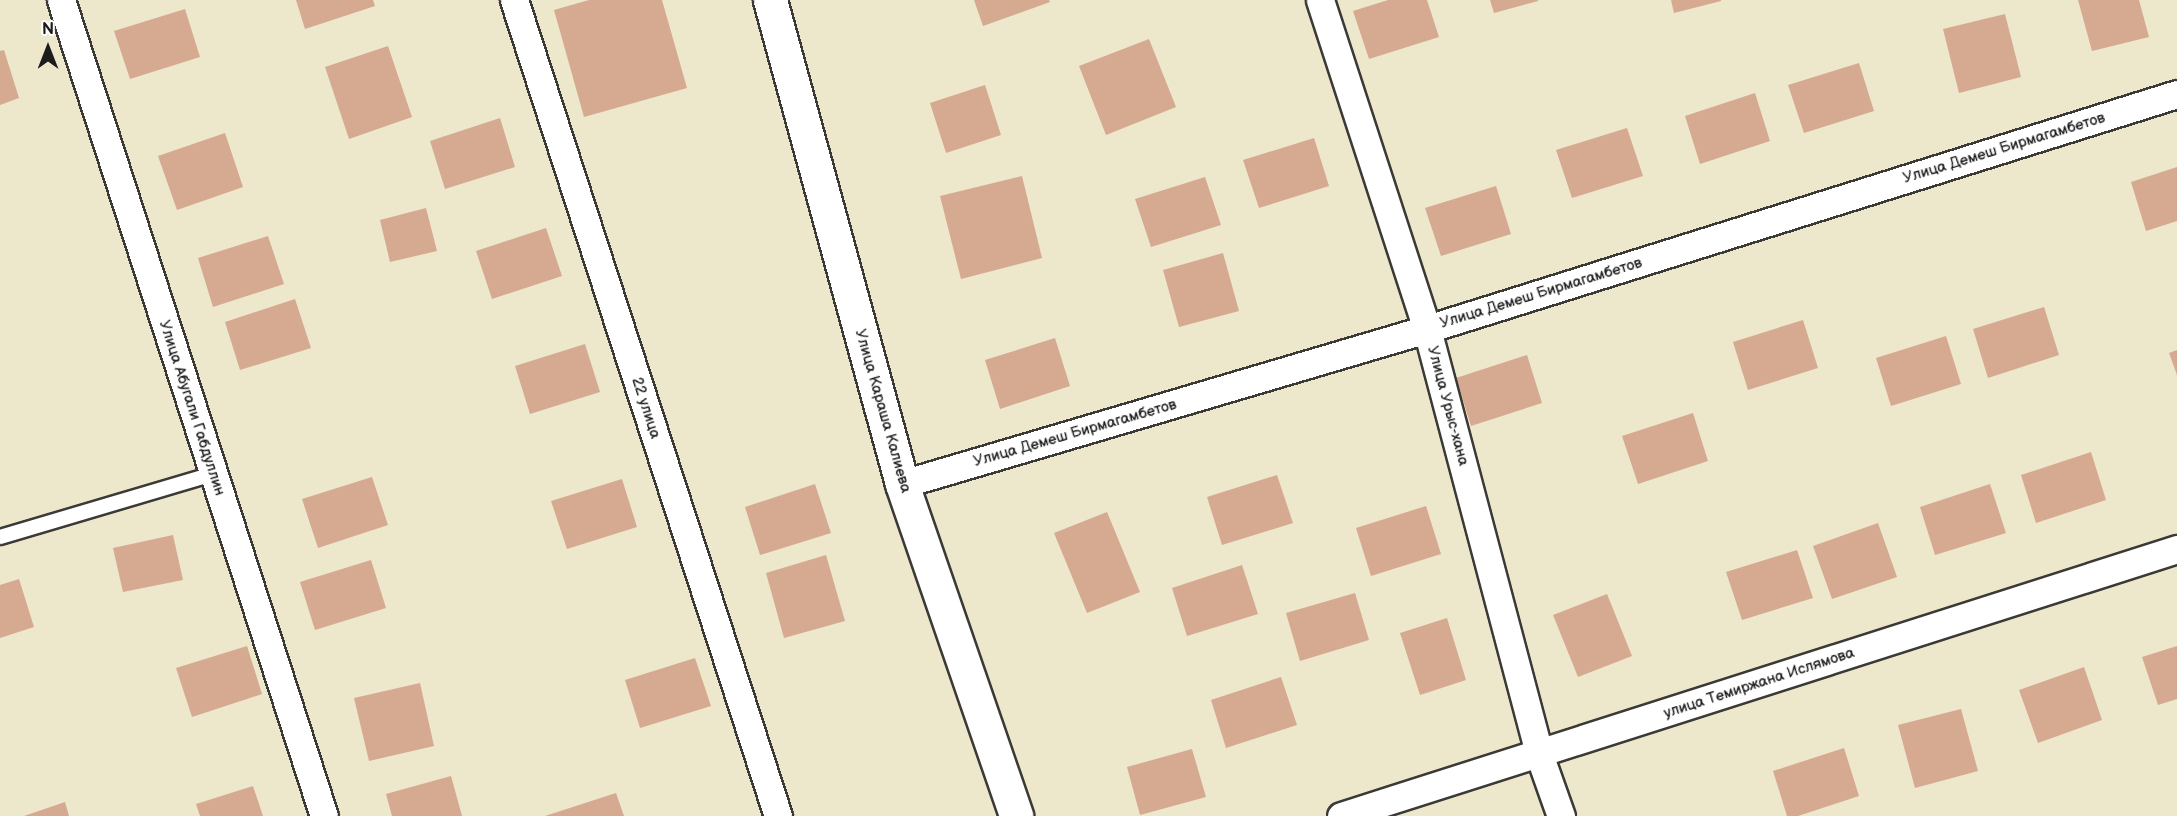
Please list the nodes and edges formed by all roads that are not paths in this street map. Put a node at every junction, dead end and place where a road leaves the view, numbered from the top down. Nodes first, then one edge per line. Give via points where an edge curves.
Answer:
1 (61, 0) edge
2 (514, 0) edge
3 (770, 0) edge
4 (1320, 0) edge
5 (2177, 94) edge
6 (1427, 329) junction
7 (213, 474) junction
8 (902, 484) junction
9 (0, 537) edge
10 (2177, 549) edge
11 (1539, 754) junction
12 (324, 816) edge
13 (778, 816) edge
14 (1016, 816) edge
15 (1341, 816) edge
16 (1561, 816) edge

1 - 7 street, Улица Абугали Габдуллин
2 - 13 street, 22 улица
3 - 8 street, Улица Караша Калиева
4 - 6 street, Улица Урыс-хана
5 - 6 street, Улица Демеш Бирмагамбетов
6 - 8 street, Улица Демеш Бирмагамбетов
6 - 11 street, Улица Урыс-хана
7 - 9 lane
7 - 12 street, Улица Абугали Габдуллин
8 - 14 street, Улица Караша Калиева
10 - 11 street, улица Темиржана Ислямова
11 - 15 street, улица Темиржана Ислямова
11 - 16 street, Улица Урыс-хана

